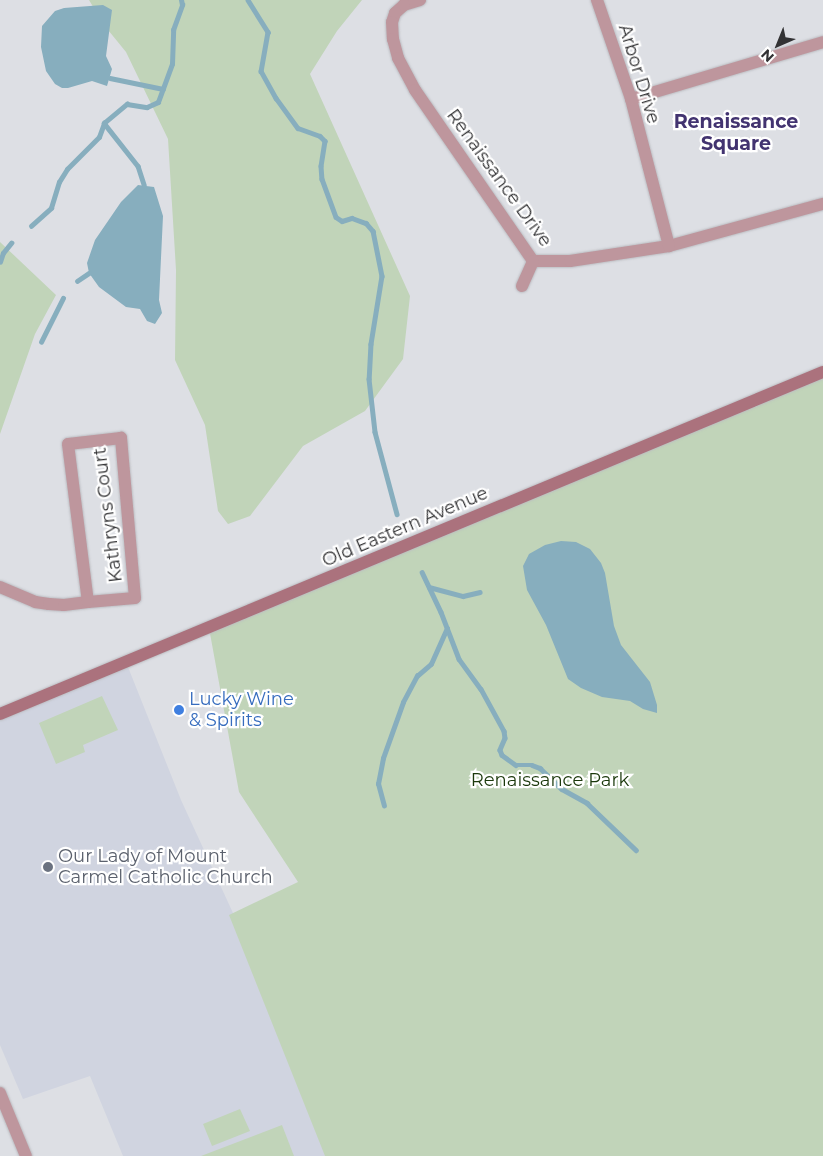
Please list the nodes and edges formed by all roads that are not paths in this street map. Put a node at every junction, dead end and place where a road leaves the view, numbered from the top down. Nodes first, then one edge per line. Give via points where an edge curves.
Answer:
1 (420, 0) edge
2 (598, 0) edge
3 (823, 42) edge
4 (631, 98) junction
5 (823, 204) edge
6 (669, 246) junction
7 (533, 261) junction
8 (522, 286) dead end
9 (823, 372) edge
10 (0, 587) edge
11 (88, 602) junction
12 (0, 714) edge
13 (0, 1093) edge
14 (3, 1109) edge
15 (26, 1156) edge

1 - 7 street, Renaissance Drive via 404,4 395,13 392,39 398,58 415,90
2 - 4 street, Arbor Drive
3 - 4 street
4 - 6 street, Arbor Drive
5 - 6 street, Renaissance Drive
6 - 7 street, Renaissance Drive via 570,261
7 - 8 street
9 - 12 street, Old Eastern Avenue
10 - 11 street, Kathryns Court via 35,602 64,605
11 - 11 street, Kathryns Court via 135,598 121,438 68,444
13 - 14 street
14 - 15 street

